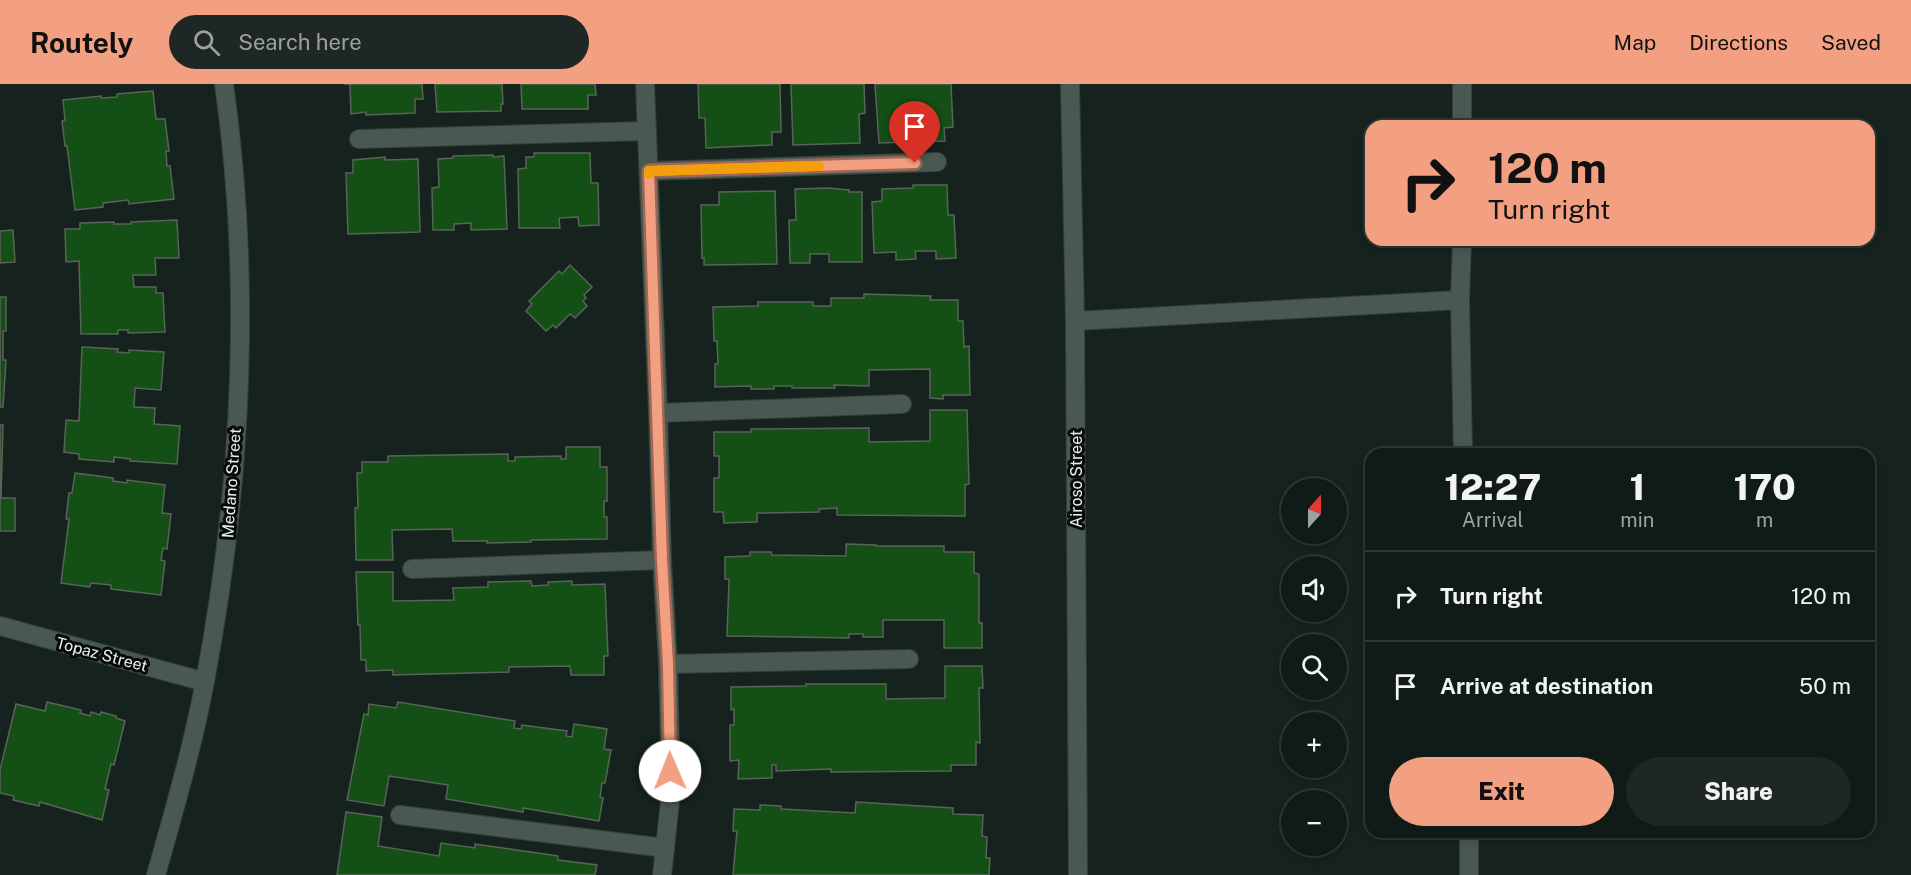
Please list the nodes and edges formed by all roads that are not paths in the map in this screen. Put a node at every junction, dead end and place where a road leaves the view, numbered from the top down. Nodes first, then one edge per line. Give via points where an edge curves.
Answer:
1 (224, 84) edge
2 (645, 84) edge
3 (1070, 84) edge
4 (1462, 84) edge
5 (1462, 120) edge
6 (647, 130) junction
7 (359, 139) dead end
8 (937, 162) dead end
9 (649, 171) junction
10 (1462, 246) edge
11 (1460, 300) junction
12 (1075, 321) junction
13 (902, 404) dead end
14 (658, 413) junction
15 (1462, 448) edge
16 (662, 560) junction
17 (412, 569) dead end
18 (0, 626) edge
19 (909, 659) dead end
20 (668, 664) junction
21 (205, 682) junction
22 (400, 814) dead end
23 (1468, 838) edge
24 (665, 848) junction
25 (156, 875) edge
26 (662, 875) edge
27 (1078, 875) edge
28 (1469, 875) edge

1 - 21 street, Medano Street via 236,221 238,385 228,542
2 - 6 street
3 - 12 street, Airoso Street
4 - 5 street
6 - 7 street
6 - 9 street
8 - 9 street
9 - 14 street
10 - 11 street
11 - 12 street
11 - 15 street
12 - 27 street, Airoso Street
13 - 14 street
14 - 16 street
16 - 17 street
16 - 20 street
18 - 21 street, Topaz Street
19 - 20 street
20 - 24 street via 670,792
21 - 25 street, Medano Street
22 - 24 street
23 - 28 street
24 - 26 street

